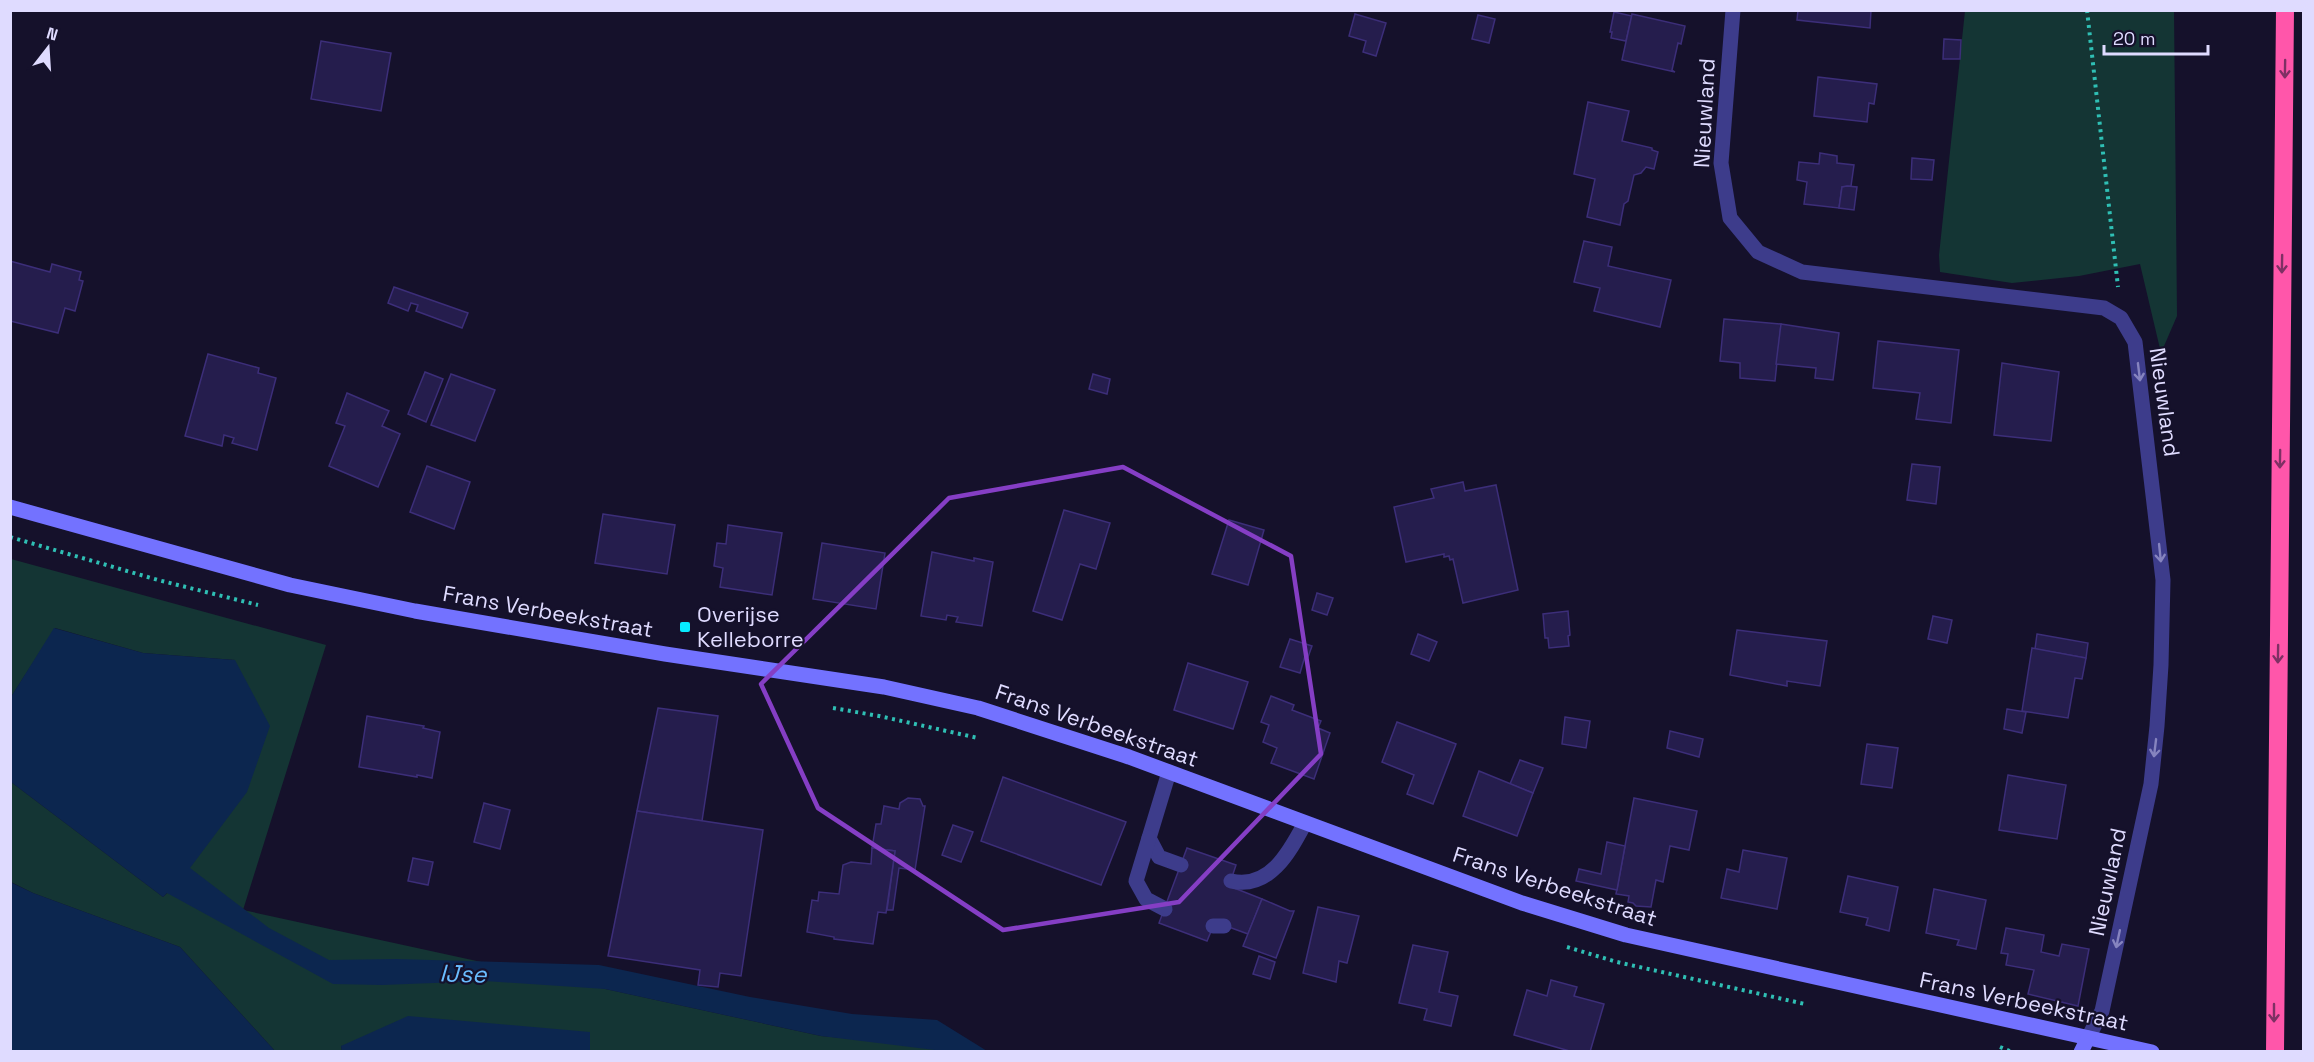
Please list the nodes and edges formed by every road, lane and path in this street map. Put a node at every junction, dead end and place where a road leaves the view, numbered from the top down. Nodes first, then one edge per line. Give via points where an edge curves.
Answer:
1 (1733, 10) edge
2 (2087, 10) edge
3 (2285, 10) edge
4 (2121, 318) junction
5 (10, 507) edge
6 (10, 537) edge
7 (260, 606) dead end
8 (832, 708) dead end
9 (989, 741) dead end
10 (1169, 772) junction
11 (1305, 823) junction
12 (1149, 838) junction
13 (1181, 865) dead end
14 (1262, 878) junction
15 (1231, 881) dead end
16 (1251, 894) dead end
17 (1165, 909) dead end
18 (1565, 946) dead end
19 (1815, 1006) dead end
20 (1989, 1044) dead end
21 (2085, 1045) edge
22 (2012, 1052) edge
23 (2152, 1052) edge
24 (2275, 1052) edge

1 - 4 street, Nieuwland via 1721,164 1730,218 1758,252 1802,272 2104,309
2 - 4 path
3 -> 24 highway
4 -> 21 street, Nieuwland via 2136,342 2155,495 2163,580 2161,665 2148,795 2102,1011
5 - 10 main road, Frans Verbeekstraat via 290,585 369,602 665,654 884,687 1042,727
6 - 7 path
8 - 9 path
10 - 11 main road, Frans Verbeekstraat
10 - 12 street
11 - 14 street via 1276,869
11 - 21 main road, Frans Verbeekstraat via 1522,903 1626,935
12 - 13 street via 1159,857
12 - 17 street via 1136,881 1146,899
14 - 15 street
14 - 16 street
18 - 19 path via 1617,962
20 - 22 path
21 - 23 main road, Frans Verbeekstraat

